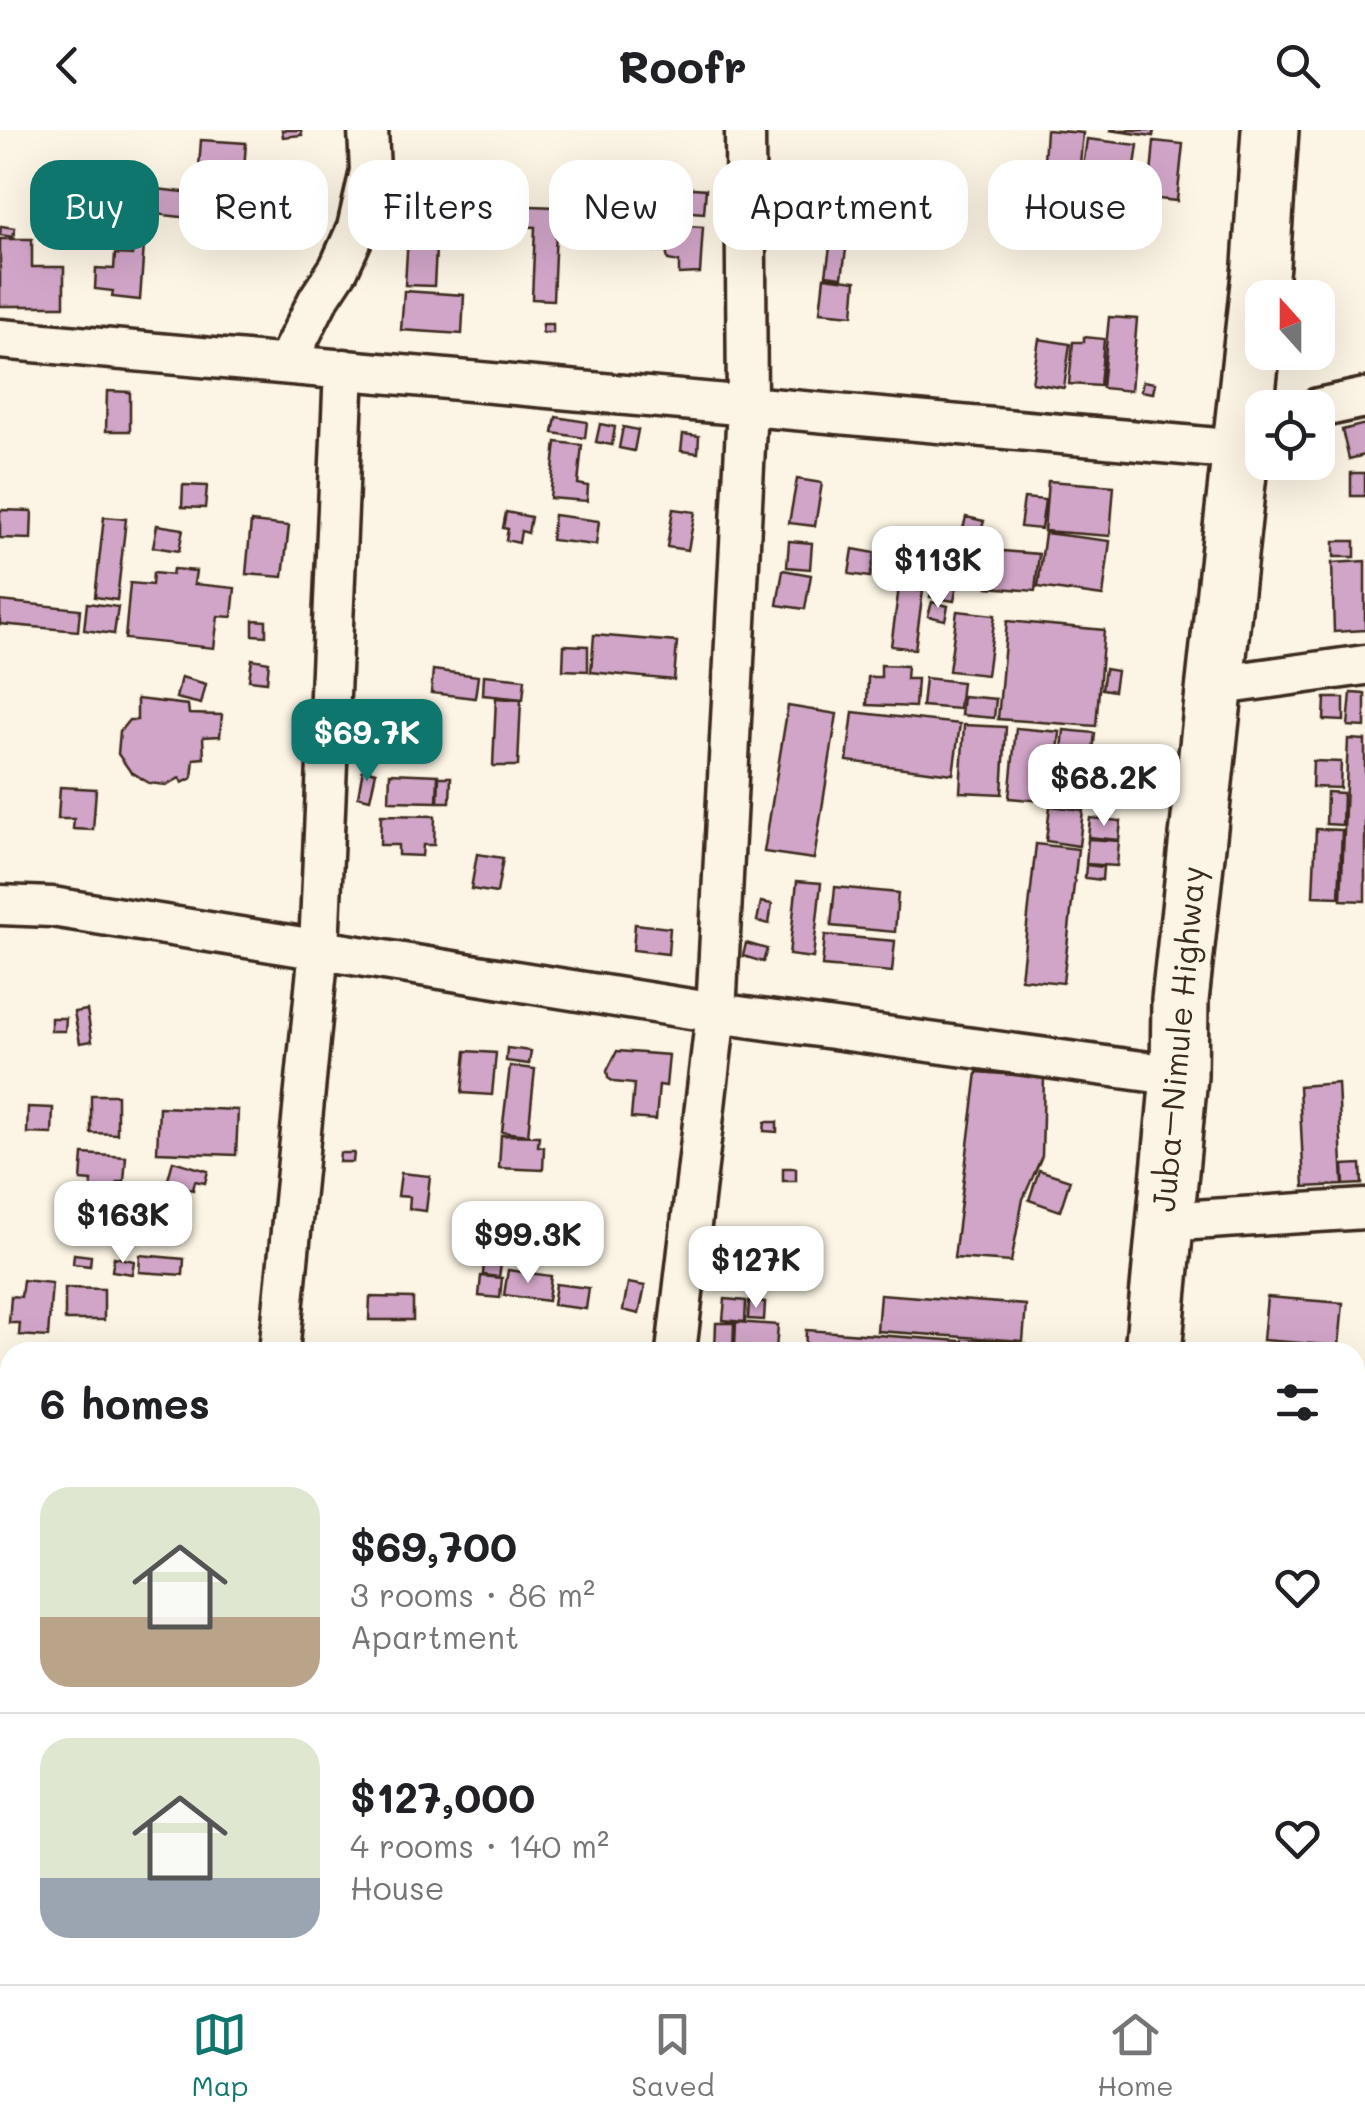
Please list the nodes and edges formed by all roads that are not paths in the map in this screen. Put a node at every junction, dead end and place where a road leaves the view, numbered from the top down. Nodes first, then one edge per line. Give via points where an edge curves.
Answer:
1 (368, 130) edge
2 (745, 130) edge
3 (1270, 130) edge
4 (0, 339) edge
5 (286, 364) junction
6 (344, 369) junction
7 (1251, 390) edge
8 (1365, 398) edge
9 (1335, 404) edge
10 (747, 407) junction
11 (1245, 432) edge
12 (1245, 454) edge
13 (1365, 665) edge
14 (1213, 686) junction
15 (0, 877) edge
16 (0, 905) edge
17 (52, 907) junction
18 (319, 949) junction
19 (716, 1013) junction
20 (1178, 1076) junction
21 (1365, 1209) edge
22 (1163, 1222) junction
23 (280, 1342) edge
24 (677, 1342) edge
25 (1154, 1342) edge

1 - 5 street via 370,171 356,228
2 - 10 street
3 - 7 main road, Juba–Nimule Highway
4 - 5 street
5 - 6 street
6 - 10 street
6 - 18 street
8 - 9 street
10 - 11 street
10 - 19 street
12 - 14 main road, Juba–Nimule Highway
13 - 14 street
14 - 20 main road, Juba–Nimule Highway
15 - 17 street
16 - 17 street
17 - 18 street
18 - 19 street
18 - 23 street
19 - 20 street
19 - 24 street
20 - 22 main road, Juba–Nimule Highway
21 - 22 street
22 - 25 main road, Juba–Nimule Highway

